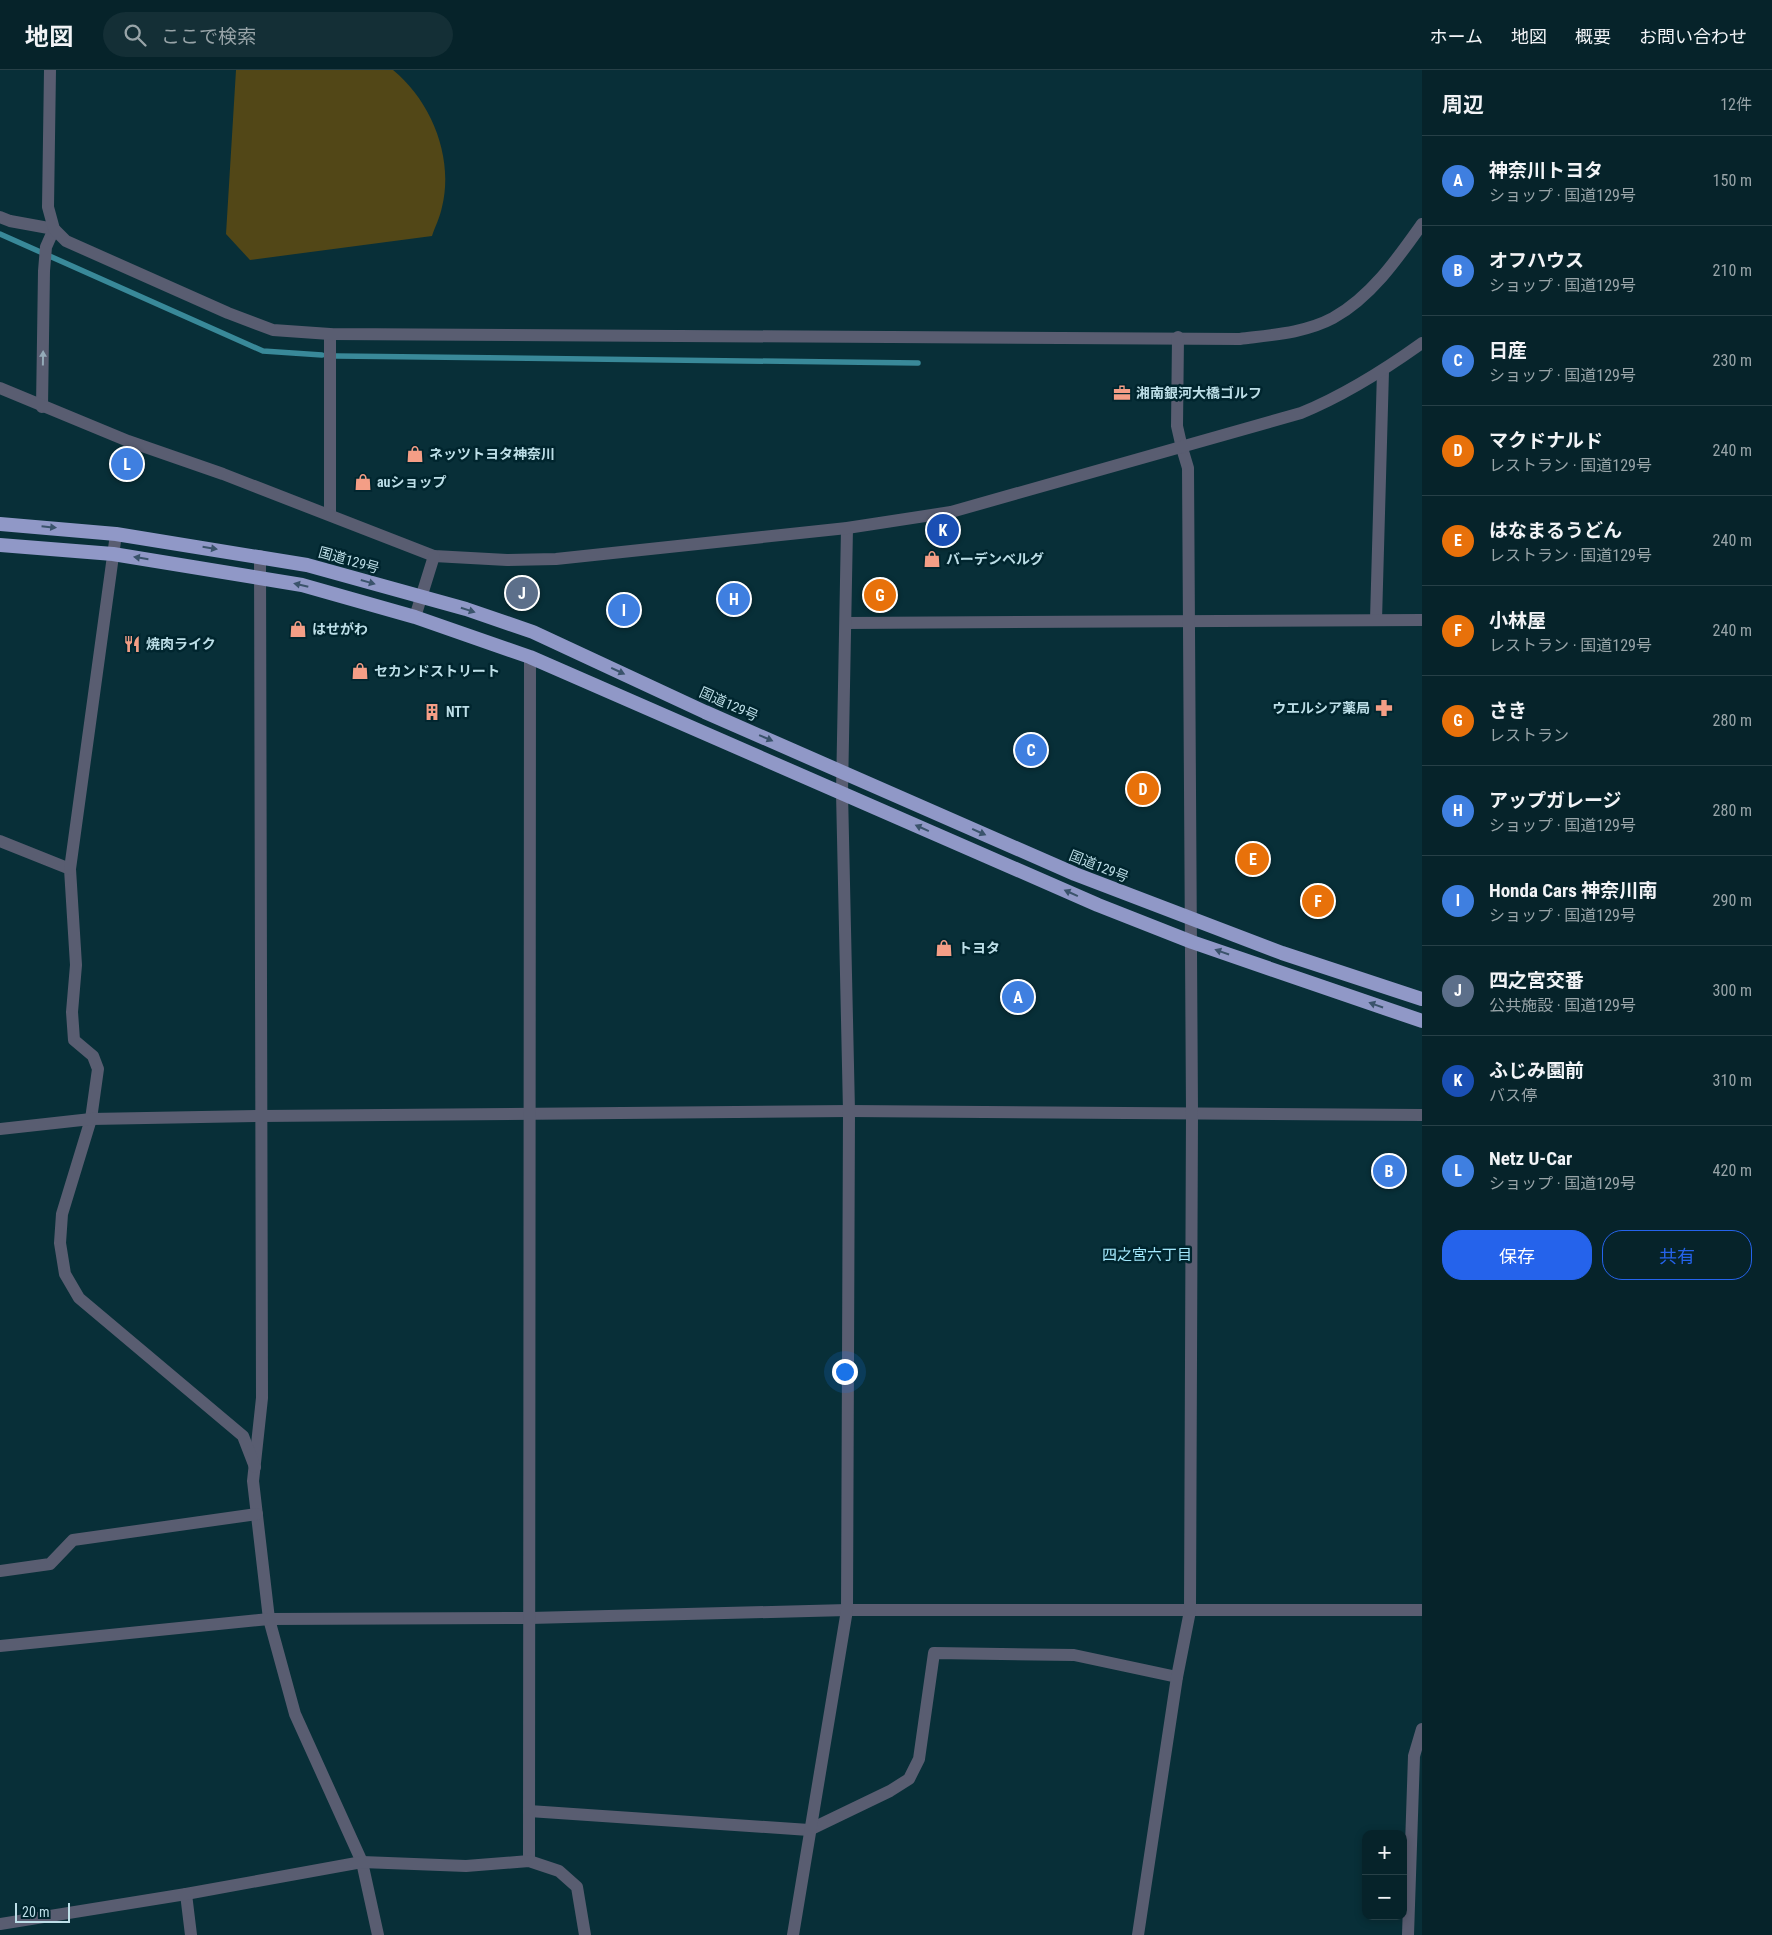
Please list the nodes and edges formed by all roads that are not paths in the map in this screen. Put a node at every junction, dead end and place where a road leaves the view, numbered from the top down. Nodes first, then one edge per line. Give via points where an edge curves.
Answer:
1 (50, 70) edge
2 (0, 217) edge
3 (1422, 224) edge
4 (54, 229) junction
5 (330, 334) junction
6 (1178, 337) junction
7 (1422, 343) edge
8 (1383, 371) junction
9 (0, 388) edge
10 (42, 407) junction
11 (1182, 448) junction
12 (330, 515) junction
13 (0, 524) edge
14 (847, 528) junction
15 (116, 534) junction
16 (0, 545) edge
17 (113, 554) junction
18 (260, 556) junction
19 (434, 556) junction
20 (261, 578) junction
21 (421, 597) junction
22 (415, 617) junction
23 (1376, 620) junction
24 (1422, 620) edge
25 (1189, 621) junction
26 (846, 623) junction
27 (530, 657) junction
28 (842, 772) junction
29 (842, 792) junction
30 (0, 841) edge
31 (70, 869) junction
32 (1191, 919) junction
33 (1192, 942) junction
34 (1422, 999) edge
35 (1422, 1021) edge
36 (849, 1111) junction
37 (1192, 1112) junction
38 (528, 1115) junction
39 (1422, 1115) edge
40 (261, 1116) junction
41 (91, 1119) junction
42 (0, 1129) edge
43 (256, 1467) junction
44 (257, 1514) junction
45 (0, 1572) edge
46 (847, 1610) junction
47 (1190, 1610) junction
48 (1420, 1611) edge
49 (269, 1618) junction
50 (530, 1618) junction
51 (0, 1646) edge
52 (1177, 1677) junction
53 (1422, 1729) edge
54 (529, 1811) junction
55 (810, 1830) junction
56 (362, 1862) junction
57 (529, 1862) junction
58 (186, 1894) junction
59 (0, 1924) edge
60 (191, 1935) edge
61 (378, 1935) edge
62 (585, 1935) edge
63 (794, 1935) edge
64 (1138, 1935) edge
65 (1408, 1935) edge

1 - 4 street via 48,207
2 - 4 street via 10,222
3 - 6 street via 1366,293 1333,318 1298,331 1240,339
4 - 5 street via 66,241 228,314 273,330
10 -> 4 street via 44,271 46,247
5 - 6 street
5 - 12 street
6 - 11 street via 1177,426
7 - 8 street
8 - 11 street via 1332,401
8 - 23 street
9 - 10 street
10 - 12 street
11 - 14 street via 951,512
11 - 25 street via 1188,468
12 - 19 street
13 -> 15 highway, 国道129号
14 - 19 street via 556,559
14 - 26 street
15 - 17 street
15 -> 18 highway, 国道129号
16 - 17 highway
20 -> 17 highway
17 - 31 street
18 - 20 street
18 -> 21 highway, 国道129号 via 307,565
19 - 21 street
22 -> 20 highway via 302,585
20 - 40 street
21 - 22 street
21 -> 28 highway, 国道129号 via 533,632
22 - 27 highway
23 - 24 street
23 - 25 street
25 - 26 street
25 - 32 street
26 - 28 street
27 - 29 highway
27 - 38 street
28 - 29 street
28 -> 32 highway, 国道129号 via 1075,874
33 -> 29 highway via 1098,905
29 - 36 street
30 - 31 street
31 - 41 street via 76,965 72,1012 74,1040 92,1056 98,1069
32 - 33 street
32 - 34 highway, 国道129号
35 -> 33 highway
33 - 37 street
36 - 37 street
36 - 38 street
36 - 46 street
37 - 39 street
37 - 47 street
38 - 40 street
38 - 50 street
40 - 41 street
40 - 43 street via 262,1398
41 - 42 street
41 - 43 street via 62,1214 60,1243 65,1274 79,1298 243,1436
43 - 44 street via 253,1481
44 - 45 street via 73,1540 50,1564
44 - 49 street
46 - 47 street
46 - 50 street
46 - 55 street
47 - 48 street
47 - 52 street
49 - 50 street
49 - 51 street
49 - 56 street via 296,1714
50 - 54 street
52 - 55 street via 1074,1655 934,1653 918,1759 909,1779
52 - 64 street
53 - 65 street via 1414,1756
54 - 55 street
54 - 57 street
55 - 63 street
56 - 57 street via 466,1866
56 - 58 street
56 - 61 street
57 - 62 street via 559,1871 577,1886
58 - 59 street
58 - 60 street

